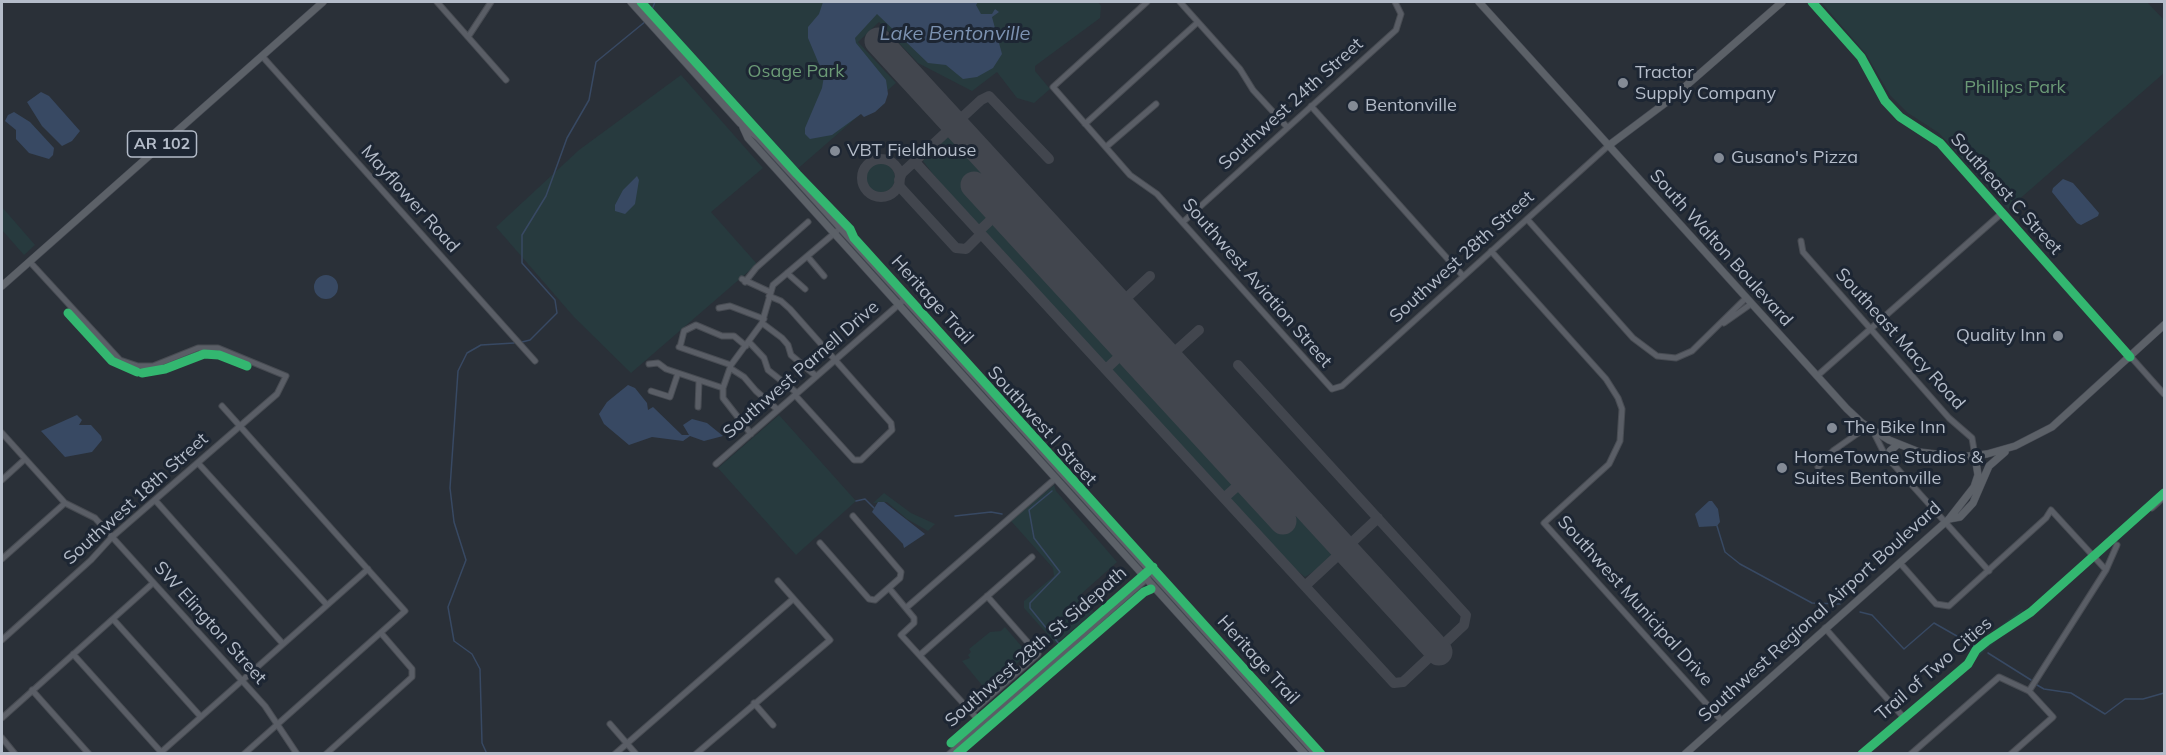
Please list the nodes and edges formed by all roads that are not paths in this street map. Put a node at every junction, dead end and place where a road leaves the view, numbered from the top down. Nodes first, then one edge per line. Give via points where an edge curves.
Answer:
1 (323, 2) edge
2 (437, 2) edge
3 (491, 2) edge
4 (631, 2) edge
5 (1147, 2) edge
6 (1180, 2) edge
7 (1395, 2) edge
8 (1479, 2) edge
9 (1782, 2) edge
10 (1812, 2) edge
11 (1198, 22) junction
12 (468, 37) junction
13 (262, 56) junction
14 (506, 80) dead end
15 (1156, 104) dead end
16 (1311, 106) junction
17 (1085, 124) junction
18 (1287, 127) junction
19 (1608, 146) junction
20 (1106, 147) junction
21 (2002, 213) junction
22 (1527, 219) junction
23 (808, 222) dead end
24 (1182, 222) junction
25 (837, 230) junction
26 (1801, 241) dead end
27 (1491, 251) junction
28 (808, 257) junction
29 (30, 262) junction
30 (787, 273) junction
31 (824, 276) dead end
32 (1463, 276) junction
33 (2, 286) edge
34 (805, 289) dead end
35 (770, 294) junction
36 (902, 301) junction
37 (1749, 301) junction
38 (719, 308) dead end
39 (763, 321) junction
40 (2164, 325) edge
41 (1871, 329) junction
42 (747, 344) junction
43 (2130, 357) junction
44 (835, 360) junction
45 (535, 361) dead end
46 (649, 364) dead end
47 (730, 367) junction
48 (678, 373) junction
49 (816, 376) junction
50 (1817, 376) junction
51 (699, 381) junction
52 (723, 388) junction
53 (1336, 389) joint
54 (651, 391) dead end
55 (796, 394) junction
56 (2164, 394) edge
57 (222, 406) dead end
58 (698, 407) dead end
59 (778, 410) junction
60 (240, 426) junction
61 (1870, 429) junction
62 (2, 434) edge
63 (751, 434) junction
64 (1898, 444) junction
65 (2015, 446) junction
66 (1975, 456) junction
67 (25, 459) junction
68 (1891, 462) junction
69 (198, 463) junction
70 (716, 464) dead end
71 (1818, 467) dead end
72 (1056, 478) junction
73 (2, 480) edge
74 (2164, 497) edge
75 (155, 500) junction
76 (65, 503) junction
77 (2152, 508) dead end
78 (853, 516) dead end
79 (1947, 521) junction
80 (112, 537) junction
81 (820, 543) dead end
82 (2117, 545) dead end
83 (1032, 557) dead end
84 (2, 559) edge
85 (1900, 563) junction
86 (368, 569) junction
87 (1989, 571) junction
88 (2105, 572) junction
89 (1150, 576) junction
90 (778, 581) dead end
91 (153, 583) junction
92 (889, 588) junction
93 (987, 596) junction
94 (793, 599) junction
95 (327, 605) junction
96 (906, 608) junction
97 (112, 619) junction
98 (1825, 628) junction
99 (381, 633) junction
100 (2, 640) edge
101 (284, 644) junction
102 (73, 654) junction
103 (920, 655) junction
104 (242, 680) junction
105 (32, 690) junction
106 (2029, 691) junction
107 (754, 703) junction
108 (972, 712) junction
109 (201, 717) junction
110 (2, 718) edge
111 (1905, 719) dead end
112 (1721, 720) junction
113 (277, 724) junction
114 (610, 724) dead end
115 (982, 724) junction
116 (773, 726) dead end
117 (2, 738) edge
118 (627, 743) junction
119 (8, 745) junction
120 (2, 751) edge
121 (15, 753) edge
122 (89, 753) edge
123 (160, 753) edge
124 (244, 753) edge
125 (297, 753) edge
126 (326, 753) edge
127 (615, 753) edge
128 (636, 753) edge
129 (696, 753) edge
130 (949, 753) edge
131 (1305, 753) edge
132 (1316, 753) edge
133 (1687, 753) edge
134 (1911, 753) edge
135 (2011, 753) edge

1 - 13 main road, AR 102
2 - 12 street
3 - 12 street
4 - 25 main road, Southwest I Street via 740,123 748,138
5 - 17 street, Southwest Aviation Street via 1053,87
6 - 11 street
7 - 16 street, Southwest 24th Street via 1401,14 1396,30
8 - 19 main road, South Walton Boulevard
9 - 19 main road via 1672,98
10 - 21 street, Southeast C Street via 1861,57 1885,101 1900,117 1940,143
11 - 17 street
11 - 18 street
12 - 14 street
13 - 29 main road, AR 102
13 - 45 street, Mayflower Road
15 - 20 street
16 - 18 street, Southwest 24th Street
16 - 32 street
17 - 20 street, Southwest Aviation Street
18 - 24 street, Southwest 24th Street
19 - 22 street, Southwest 28th Street
19 - 37 main road, South Walton Boulevard
20 - 24 street, Southwest Aviation Street via 1130,175 1157,194
21 - 41 street
21 - 43 street, Southeast C Street
22 - 27 street, Southwest 28th Street
22 - 37 street via 1651,354 1666,358 1683,355
23 - 35 street via 743,281
24 - 53 street, Southwest Aviation Street via 1324,383
25 - 28 street
25 - 36 main road, Southwest I Street
26 - 41 street, Southeast Macy Road via 1803,252
27 - 32 street, Southwest 28th Street
27 - 112 street, Southwest Municipal Drive via 1606,379 1622,409 1622,431 1613,458 1544,523
28 - 30 street
28 - 31 street
29 - 33 main road, AR 102
29 - 60 street, Southwest 18th Street via 120,360 153,366 198,348 218,348 286,376 277,394
30 - 34 street
30 - 35 street via 773,285
32 - 53 street, Southwest 28th Street
35 - 39 street
35 - 44 street via 785,304
36 - 44 street, Southwest Parnell Drive
36 - 72 main road, Southwest I Street
36 - 89 main road, Southwest I Street
37 - 50 main road, South Walton Boulevard
38 - 39 street via 730,306
39 - 42 street
39 - 49 street via 782,338 792,356
40 - 43 main road
41 - 50 street
41 - 66 street, Southeast Macy Road via 1949,418 1972,438
42 - 47 street
42 - 47 street via 696,325 684,331 679,346
42 - 55 street via 764,358 768,370
43 - 56 street, Southeast C Street
43 - 65 main road via 2052,427
44 - 49 street, Southwest Parnell Drive
44 - 55 street via 891,423 890,433 861,460 850,457
46 - 48 street via 658,363
47 - 52 street
47 - 59 street
48 - 51 street
48 - 54 street via 670,397
49 - 55 street, Southwest Parnell Drive
50 - 61 main road, South Walton Boulevard
51 - 52 street
51 - 58 street
52 - 63 street via 723,398
55 - 59 street, Southwest Parnell Drive
57 - 60 street
59 - 63 street, Southwest Parnell Drive
60 - 69 street, Southwest 18th Street
60 - 86 street
61 - 64 main road, South Walton Boulevard
61 - 68 street
61 - 71 street
62 - 67 street
63 - 70 street, Southwest Parnell Drive
64 - 66 main road, South Walton Boulevard via 1937,455
64 - 68 main road via 1890,451
65 - 66 main road, South Walton Boulevard
65 - 79 main road via 1989,466 1973,503 1960,517
66 - 79 main road, Southwest Regional Airport Boulevard via 1978,475 1974,487
67 - 73 street
67 - 76 street
68 - 79 street
69 - 75 street, Southwest 18th Street
69 - 95 street
72 - 89 main road, Southwest I Street
72 - 96 street
74 - 77 street
75 - 80 street, Southwest 18th Street
75 - 101 street
76 - 80 street, SW Elington Street via 95,518
76 - 84 street
78 - 92 street via 900,570 900,578
79 - 85 main road, Southwest Regional Airport Boulevard
79 - 87 street
80 - 91 street, SW Elington Street
80 - 100 street, Southwest 18th Street
81 - 92 street via 869,599 875,600
82 - 88 street
83 - 93 street
85 - 87 street via 1936,604 1944,607 1958,600
85 - 98 main road, Southwest Regional Airport Boulevard
86 - 95 street
86 - 99 street via 405,611
87 - 88 street via 2051,510
88 - 106 street
89 - 115 street
89 - 131 main road, Southwest I Street
89 - 132 main road, Southwest I Street
90 - 94 street
91 - 97 street
91 - 104 street, SW Elington Street
92 - 96 street
93 - 103 street
93 - 108 street via 1038,654
94 - 107 street via 830,640
94 - 118 street
95 - 101 street
96 - 103 street via 914,623 901,635
97 - 102 street
97 - 109 street
98 - 111 street
98 - 112 main road, Southwest Regional Airport Boulevard
99 - 113 street
99 - 126 street via 414,673
101 - 104 street
102 - 105 street
102 - 123 street
103 - 108 street
104 - 109 street
104 - 113 street, SW Elington Street
105 - 110 street
105 - 122 street
106 - 134 street via 1996,679
106 - 135 street via 2053,717
107 - 116 street
107 - 129 street
108 - 115 street
109 - 123 street
112 - 133 main road, Southwest Regional Airport Boulevard
113 - 124 street
113 - 125 street, SW Elington Street
114 - 118 street
115 - 130 street
117 - 119 street
118 - 127 street
118 - 128 street
119 - 120 street
119 - 121 street

